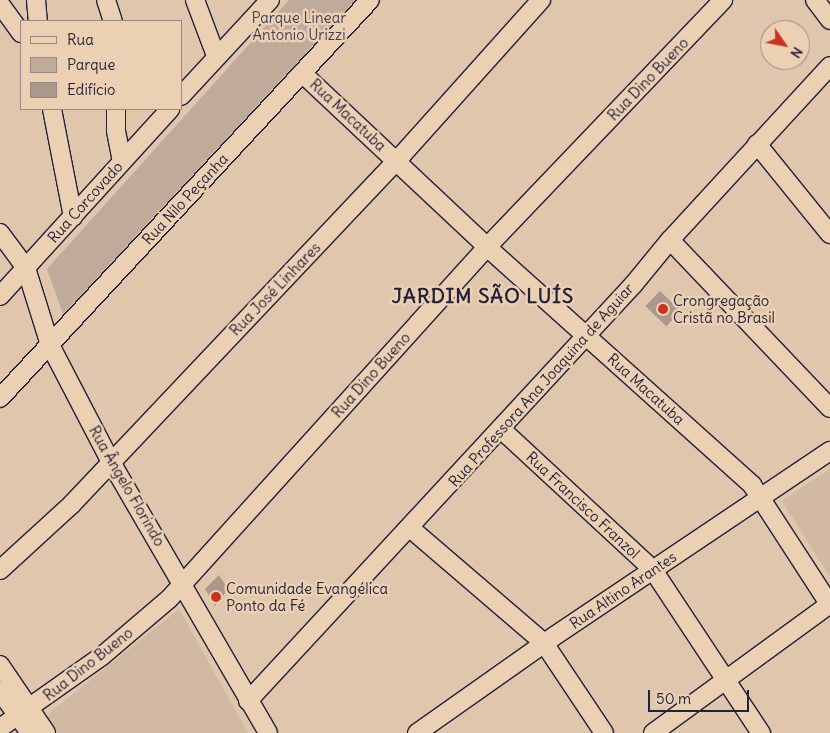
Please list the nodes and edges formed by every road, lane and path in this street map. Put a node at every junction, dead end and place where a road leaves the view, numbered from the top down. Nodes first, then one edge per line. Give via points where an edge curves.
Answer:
1 (36, 0) edge
2 (106, 0) edge
3 (195, 0) edge
4 (270, 0) edge
5 (370, 0) edge
6 (541, 0) edge
7 (723, 0) edge
8 (815, 0) edge
9 (0, 4) edge
10 (38, 20) edge
11 (113, 20) edge
12 (830, 20) edge
13 (20, 32) edge
14 (216, 56) junction
15 (830, 66) edge
16 (302, 73) junction
17 (182, 95) edge
18 (52, 110) edge
19 (116, 110) edge
20 (169, 110) edge
21 (757, 144) junction
22 (122, 161) junction
23 (397, 161) junction
24 (73, 218) junction
25 (0, 232) edge
26 (830, 234) edge
27 (670, 240) junction
28 (487, 247) junction
29 (26, 268) junction
30 (0, 296) edge
31 (586, 335) junction
32 (50, 345) junction
33 (0, 398) edge
34 (830, 408) edge
35 (501, 429) junction
36 (830, 451) edge
37 (111, 462) junction
38 (762, 497) junction
39 (410, 528) junction
40 (0, 570) edge
41 (653, 570) junction
42 (184, 584) junction
43 (830, 605) edge
44 (544, 643) junction
45 (0, 665) edge
46 (727, 680) junction
47 (0, 691) edge
48 (248, 701) junction
49 (24, 712) junction
50 (0, 728) edge
51 (30, 733) edge
52 (46, 733) edge
53 (268, 733) edge
54 (417, 733) edge
55 (604, 733) edge
56 (652, 733) edge
57 (761, 733) edge

1 - 10 street
2 - 11 street
3 - 14 street
4 - 14 street
5 - 16 street, Rua Nilo Peçanha
6 - 23 street, Rua José Linhares
7 - 28 street, Rua Dino Bueno
8 - 12 street
9 - 13 street
14 - 17 street
15 - 21 street, Rua Professora Ana Joaquina de Aguiar
16 - 23 street, Rua Macatuba
16 - 32 street, Rua Nilo Peçanha
18 - 24 street
19 - 22 street
20 - 22 street, Rua Corcovado
21 - 26 street
21 - 27 street, Rua Professora Ana Joaquina de Aguiar
22 - 24 street, Rua Corcovado
23 - 28 street, Rua Macatuba
23 - 37 street, Rua José Linhares
24 - 29 street, Rua Corcovado
25 - 29 street, Rua Ângelo Florindo
27 - 31 street, Rua Professora Ana Joaquina de Aguiar
27 - 34 street
28 - 31 street, Rua Macatuba
28 - 42 street, Rua Dino Bueno
29 - 30 street, Rua Corcovado
29 - 32 street, Rua Ângelo Florindo
31 - 35 street, Rua Professora Ana Joaquina de Aguiar
31 - 38 street, Rua Macatuba
32 - 33 street, Rua Nilo Peçanha
32 - 37 street, Rua Ângelo Florindo
35 - 39 street, Rua Professora Ana Joaquina de Aguiar
35 - 41 street, Rua Francisco Franzol
36 - 38 street, Rua Altino Arantes
37 - 40 street, Rua José Linhares via 72,504
37 - 42 street, Rua Ângelo Florindo
38 - 41 street, Rua Altino Arantes
38 - 43 street, Rua Macatuba
39 - 44 street
39 - 48 street, Rua Professora Ana Joaquina de Aguiar
41 - 44 street, Rua Altino Arantes
41 - 46 street, Rua Francisco Franzol
42 - 48 street, Rua Ângelo Florindo
42 - 49 street, Rua Dino Bueno via 102,656
43 - 46 street
44 - 54 street, Rua Altino Arantes
44 - 55 street
45 - 49 street
46 - 56 street
46 - 57 street, Rua Francisco Franzol
47 - 49 street
48 - 53 street, Rua Ângelo Florindo
49 - 50 street, Rua Dino Bueno
49 - 51 street
49 - 52 street

